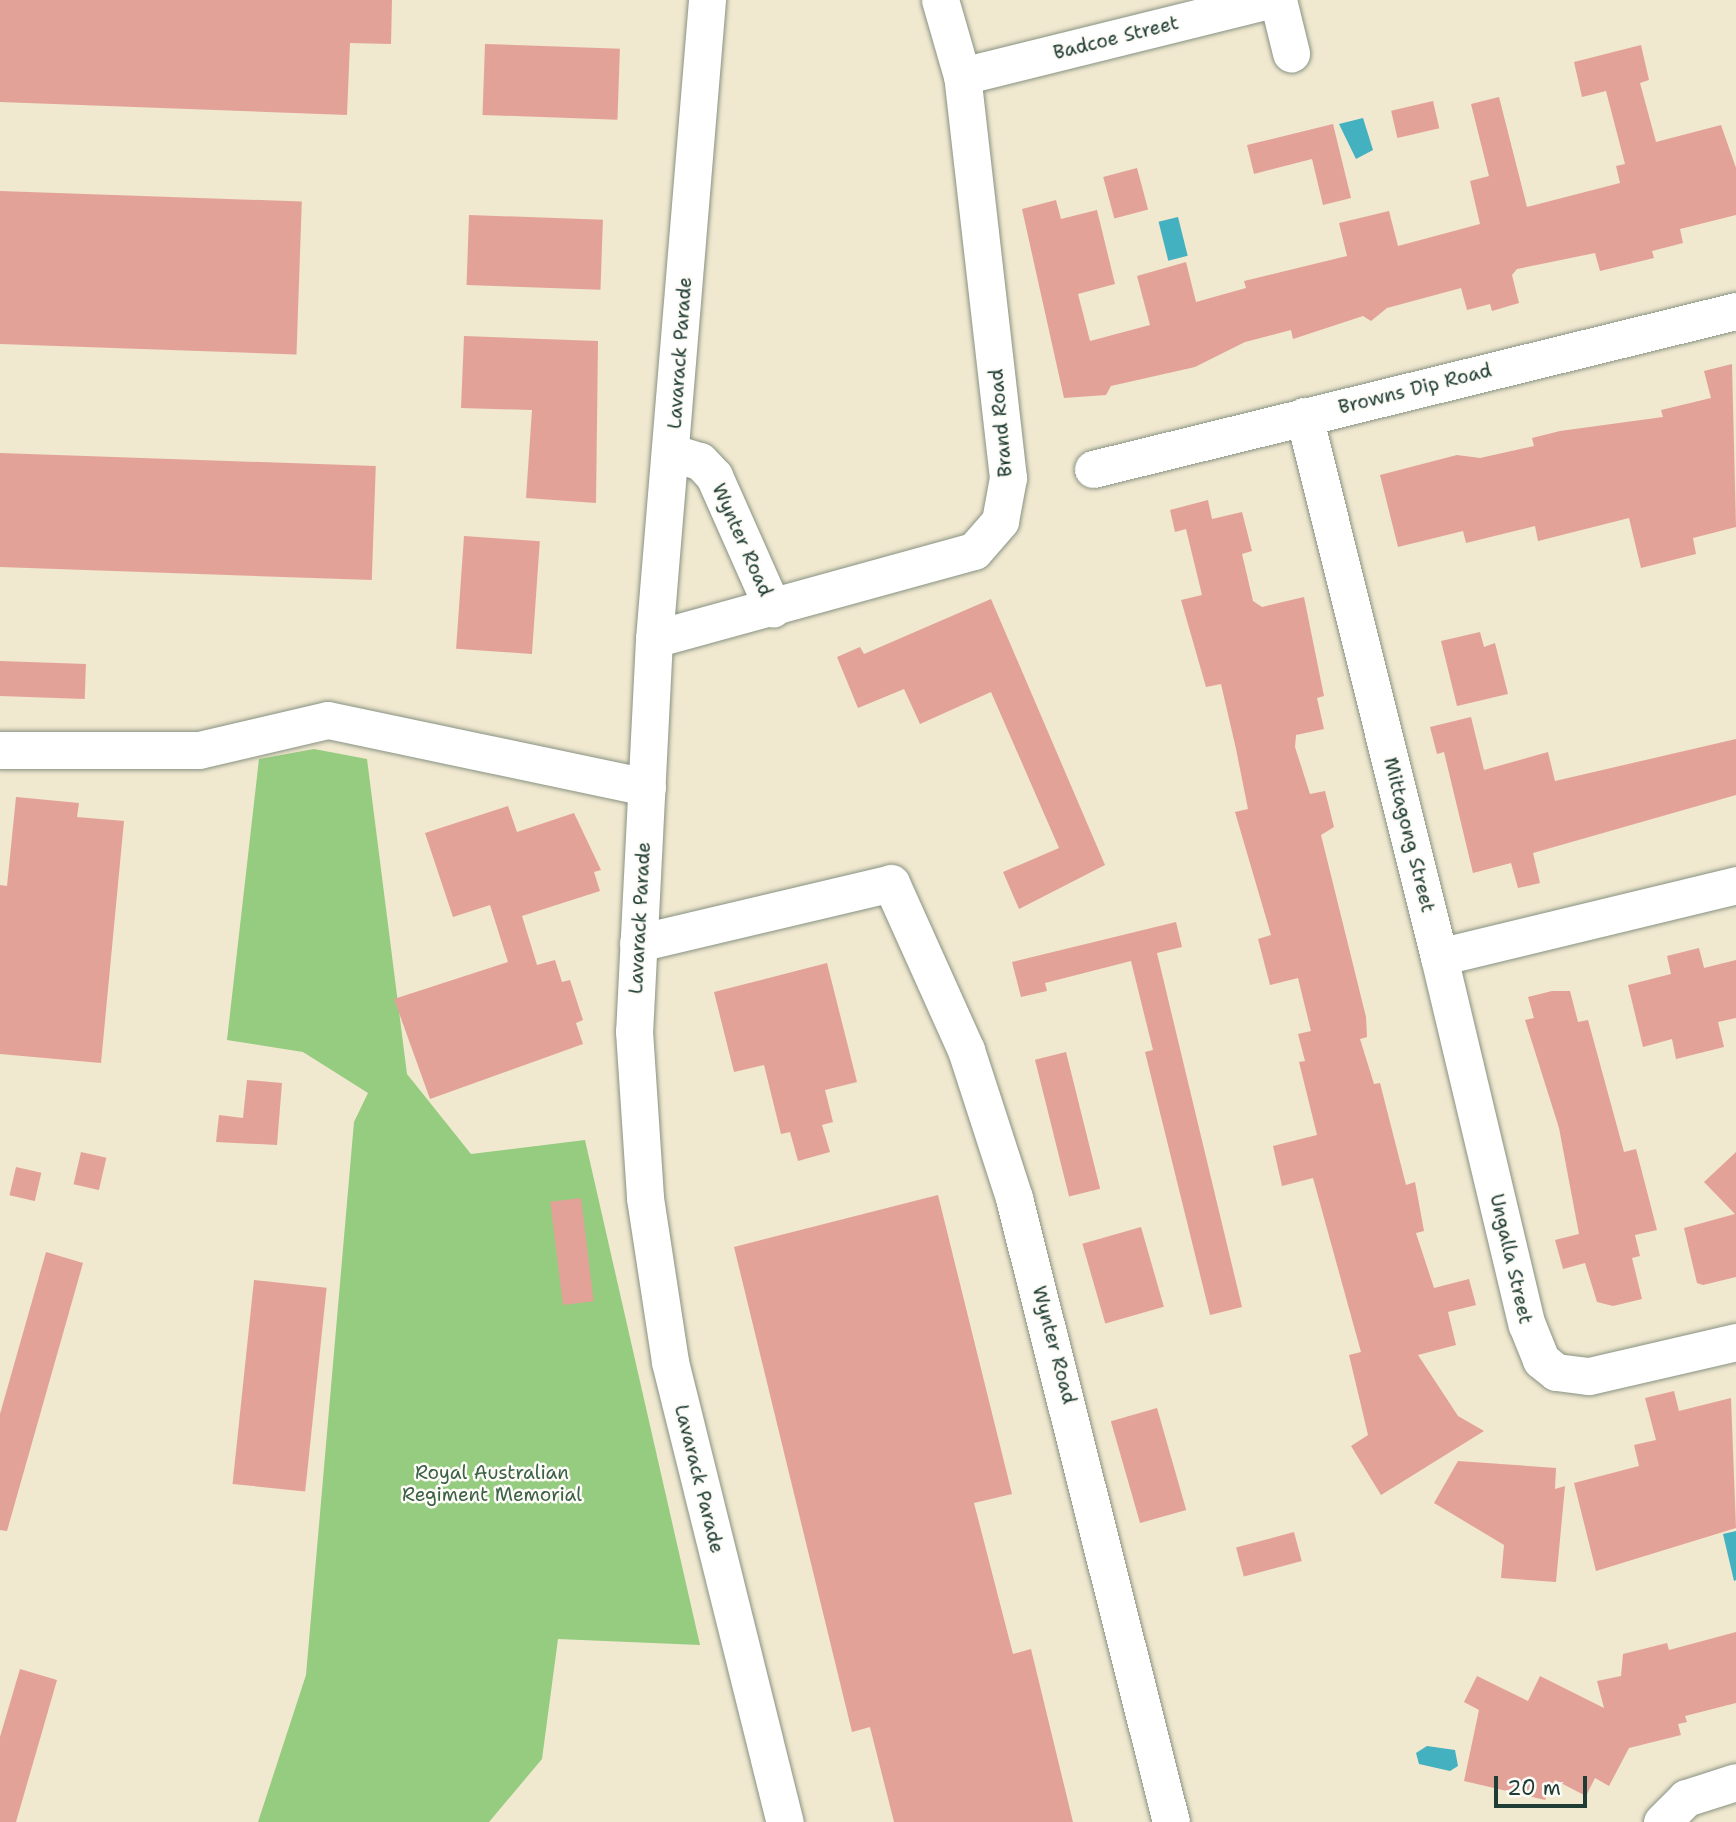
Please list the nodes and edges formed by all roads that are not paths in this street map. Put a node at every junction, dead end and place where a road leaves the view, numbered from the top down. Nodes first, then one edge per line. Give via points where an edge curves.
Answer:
1 (707, 0) edge
2 (940, 0) edge
3 (1270, 0) edge
4 (1278, 0) edge
5 (1291, 53) dead end
6 (962, 76) junction
7 (1736, 311) edge
8 (1304, 416) junction
9 (673, 453) junction
10 (1093, 469) dead end
11 (773, 609) junction
12 (654, 639) junction
13 (0, 750) edge
14 (647, 787) junction
15 (1736, 886) edge
16 (638, 943) junction
17 (1439, 957) junction
18 (1736, 1342) edge
19 (1736, 1782) edge
20 (785, 1822) edge
21 (1171, 1822) edge
22 (1662, 1822) edge

1 - 9 street, Lavarack Parade
2 - 6 street, Brand Road
3 - 6 street, Badcoe Street
4 - 5 street
6 - 11 street, Brand Road via 1008,478 1000,521 974,551
7 - 8 street, Browns Dip Road
8 - 10 street, Browns Dip Road
8 - 17 street, Mittagong Street
9 - 11 street, Wynter Road via 700,461 714,476
9 - 12 street, Lavarack Parade
11 - 12 street, Brand Road
12 - 14 street, Lavarack Parade
13 - 14 street via 199,750 328,720
14 - 16 street, Lavarack Parade
15 - 17 street
16 - 20 street, Lavarack Parade via 634,1031 645,1198 670,1362
16 - 21 street, Wynter Road via 891,883 966,1050 1014,1198
17 - 18 street, Ungalla Street via 1527,1325 1541,1360 1556,1372 1589,1376
19 - 22 street via 1686,1798

